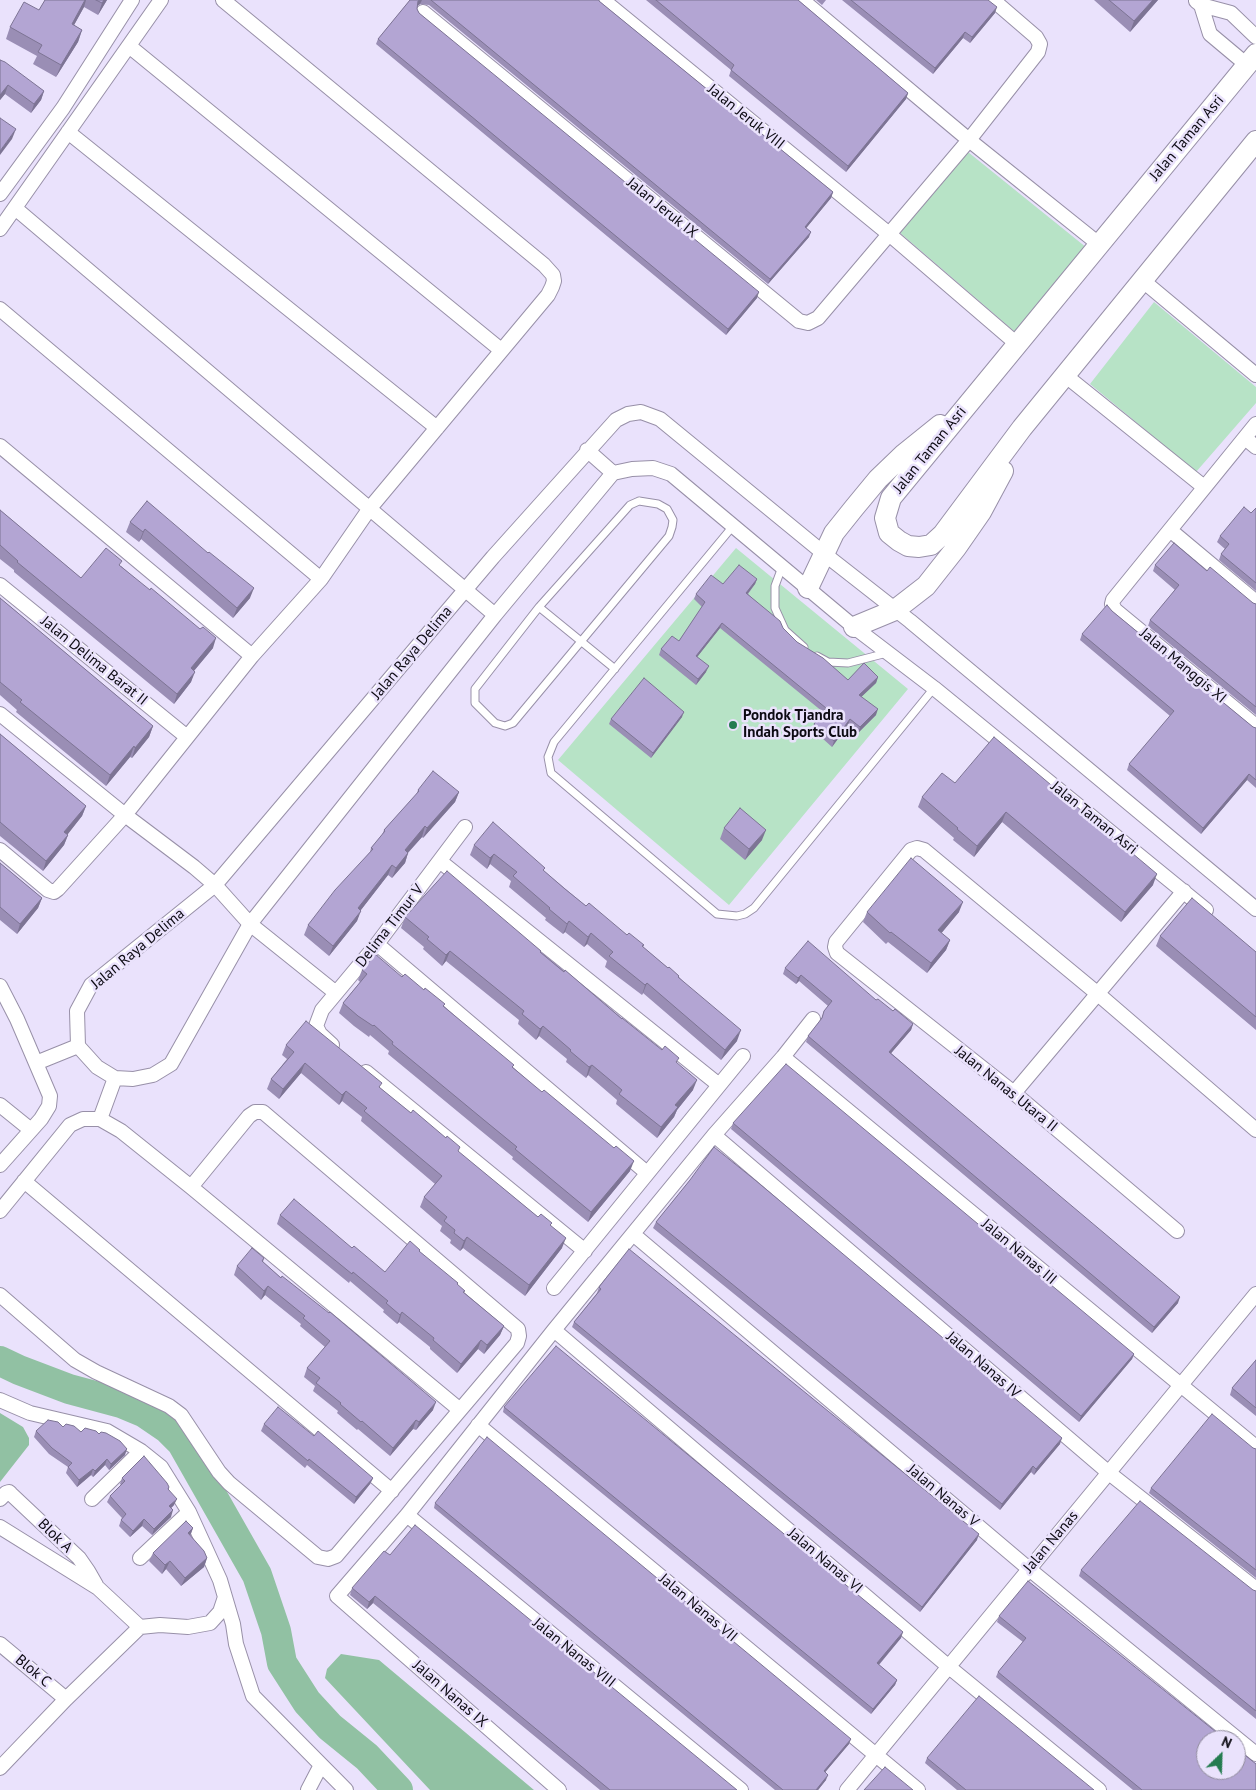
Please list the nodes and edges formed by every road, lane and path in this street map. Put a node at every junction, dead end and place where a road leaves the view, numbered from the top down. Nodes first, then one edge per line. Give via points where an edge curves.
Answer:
1 (132, 0) edge
2 (161, 0) edge
3 (223, 0) edge
4 (603, 0) edge
5 (802, 0) edge
6 (993, 0) edge
7 (1198, 2) edge
8 (423, 12) dead end
9 (1256, 37) edge
10 (129, 46) junction
11 (1251, 60) edge
12 (68, 132) junction
13 (969, 140) junction
14 (1256, 141) edge
15 (0, 194) edge
16 (15, 208) junction
17 (0, 228) edge
18 (889, 234) junction
19 (1100, 245) junction
20 (1142, 280) junction
21 (0, 309) edge
22 (1017, 344) junction
23 (501, 350) junction
24 (1256, 375) edge
25 (1066, 376) junction
26 (975, 395) junction
27 (1256, 424) edge
28 (438, 428) junction
29 (1022, 428) junction
30 (1245, 438) junction
31 (0, 446) edge
32 (1256, 447) edge
33 (587, 450) junction
34 (613, 472) junction
35 (1204, 487) junction
36 (370, 508) junction
37 (733, 526) junction
38 (1170, 530) junction
39 (825, 555) junction
40 (782, 567) junction
41 (321, 579) junction
42 (0, 586) edge
43 (465, 590) junction
44 (810, 591) junction
45 (1256, 602) edge
46 (539, 607) junction
47 (895, 610) junction
48 (495, 614) junction
49 (854, 627) junction
50 (582, 643) junction
51 (887, 653) junction
52 (252, 656) junction
53 (615, 669) junction
54 (934, 688) junction
55 (0, 714) edge
56 (1256, 726) edge
57 (187, 737) junction
58 (125, 815) junction
59 (465, 827) dead end
60 (0, 850) edge
61 (440, 862) junction
62 (214, 885) junction
63 (1184, 891) junction
64 (1256, 909) edge
65 (1220, 922) edge
66 (250, 924) junction
67 (377, 944) junction
68 (0, 986) edge
69 (336, 993) junction
70 (1098, 994) junction
71 (813, 1019) dead end
72 (78, 1046) junction
73 (343, 1053) edge
74 (743, 1056) dead end
75 (783, 1057) junction
76 (36, 1063) junction
77 (358, 1065) edge
78 (115, 1078) junction
79 (719, 1085) junction
80 (1014, 1093) junction
81 (0, 1105) edge
82 (100, 1119) junction
83 (31, 1130) junction
84 (1256, 1130) edge
85 (714, 1135) junction
86 (0, 1165) edge
87 (647, 1173) junction
88 (24, 1180) junction
89 (191, 1187) junction
90 (0, 1211) edge
91 (1177, 1231) dead end
92 (633, 1234) junction
93 (585, 1251) junction
94 (554, 1288) dead end
95 (0, 1295) edge
96 (1255, 1296) edge
97 (554, 1330) junction
98 (1180, 1385) junction
99 (0, 1400) edge
100 (460, 1410) junction
101 (478, 1425) junction
102 (1256, 1447) edge
103 (141, 1451) junction
104 (1109, 1473) junction
105 (392, 1491) junction
106 (3, 1496) edge
107 (92, 1499) dead end
108 (189, 1512) junction
109 (407, 1515) junction
110 (0, 1527) edge
111 (140, 1558) dead end
112 (1029, 1569) junction
113 (98, 1588) junction
114 (1256, 1589) edge
115 (225, 1597) junction
116 (140, 1627) junction
117 (0, 1644) edge
118 (949, 1667) junction
119 (66, 1699) junction
120 (1256, 1754) edge
121 (876, 1755) junction
122 (322, 1765) junction
123 (0, 1768) edge
124 (308, 1790) edge
125 (346, 1790) edge
126 (559, 1790) edge
127 (741, 1790) edge
128 (847, 1790) edge
129 (918, 1790) edge
130 (1099, 1790) edge

1 - 15 street via 63,108
2 - 10 street
3 - 23 street via 553,275 548,294
4 - 18 street, Jalan Jeruk VIII
5 - 13 street
6 - 13 street, Jalan Jeruk IX via 1036,36 1040,44 1038,52
7 - 9 street via 1231,13
7 - 11 street via 1210,34
8 - 18 street, Jalan Jeruk IX via 799,321 808,323 818,318
10 - 12 street
10 - 23 street
11 - 19 main road, Jalan Taman Asri
12 - 16 street
12 - 28 street
13 - 18 street, Jalan Jeruk IX
13 - 19 street
14 - 20 main road, Jalan Taman Asri
16 - 17 street
16 - 36 street
18 - 22 street, Jalan Jeruk VIII
19 - 22 main road, Jalan Taman Asri
20 - 24 street
20 - 25 main road, Jalan Taman Asri
21 - 41 street
22 - 26 main road, Jalan Taman Asri
23 - 28 street
25 - 29 main road, Jalan Taman Asri
25 - 35 street
26 - 29 main road, Jalan Taman Asri via 891,498 885,518 889,533 898,541 908,546 931,545 943,534
26 - 39 main road via 878,479 834,533
27 - 30 street
28 - 36 street
29 - 47 main road via 1000,478 956,548 926,586
30 - 32 street
30 - 35 street
31 - 52 street
33 - 34 street
33 - 39 street, Jalan Raya Delima via 616,420 628,414 641,412 660,419
33 - 43 street, Jalan Raya Delima
34 - 37 street via 653,468 671,474
34 - 48 street
35 - 38 street
36 - 41 street
36 - 43 street
37 - 40 street
37 - 53 lane
38 - 45 street
38 - 56 street, Jalan Manggis XI via 1112,604 1115,610
39 - 44 main road
39 - 47 street
40 - 44 street
40 - 51 lane via 775,586 775,608 785,630 799,644 828,662 848,663
41 - 52 street
42 - 57 street, Jalan Delima Barat II
43 - 48 street
43 - 62 street, Jalan Raya Delima
44 - 49 street, Jalan Taman Asri
46 - 50 lane
46 - 50 lane via 475,689 475,703 495,722 505,726 513,724
46 - 50 lane via 630,505 639,501 667,509 673,520 669,536
47 - 49 main road
47 - 64 street
48 - 66 street
49 - 51 street, Jalan Taman Asri
50 - 53 lane
51 - 54 street, Jalan Taman Asri
52 - 57 street
53 - 54 lane via 554,742 548,757 551,773 717,914 727,916 745,914 754,908
54 - 63 street, Jalan Taman Asri
55 - 58 street
57 - 58 street
58 - 60 street via 54,892
58 - 62 street
59 - 61 street, Delima Timur V
61 - 67 street, Delima Timur V
61 - 79 street
62 - 66 street
62 - 72 street, Jalan Raya Delima via 91,985 77,1011
63 - 65 street, Jalan Taman Asri
63 - 70 street
66 - 69 street
66 - 78 street via 171,1064 153,1075
67 - 69 street, Delima Timur V
67 - 87 street
68 - 76 street
69 - 73 street, Delima Timur V via 322,1010 316,1026 320,1034
70 - 80 street
70 - 80 street, Jalan Nanas Utara II via 924,850 911,850 836,942 837,954
70 - 84 street
71 - 75 street
72 - 76 street
72 - 78 street via 97,1067
74 - 79 street
75 - 85 street
75 - 98 street, Jalan Nanas III
76 - 83 street via 50,1096 49,1106
77 - 93 street
78 - 82 street
79 - 87 street
80 - 91 street, Jalan Nanas Utara II
81 - 83 street
82 - 88 street via 83,1119 70,1125
82 - 89 street via 121,1131
83 - 86 street
85 - 92 street
85 - 104 street, Jalan Nanas IV
87 - 93 street
88 - 90 street
88 - 105 street
89 - 100 street
89 - 100 street via 249,1116 263,1112 518,1329 517,1343
92 - 97 street
92 - 112 street, Jalan Nanas V
93 - 94 street
95 - 105 street via 75,1360 169,1406 180,1415 229,1483 318,1557 328,1559 336,1556
96 - 98 street, Jalan Nanas
97 - 101 street
97 - 118 street, Jalan Nanas VI
98 - 102 street, Jalan Nanas III
98 - 104 street, Jalan Nanas
99 - 103 street via 30,1412 107,1431
100 - 105 street
101 - 109 street
101 - 121 street, Jalan Nanas VII
103 - 107 street
103 - 108 street via 160,1467
104 - 112 street, Jalan Nanas
104 - 114 street, Jalan Nanas IV
106 - 113 street, Blok A via 9,1492 12,1494 79,1558
108 - 111 street
108 - 115 street
109 - 126 street, Jalan Nanas IX via 337,1596
109 - 127 street, Jalan Nanas VIII
110 - 113 street
112 - 118 street, Jalan Nanas
112 - 120 street, Jalan Nanas V
113 - 116 street
115 - 116 street via 220,1612 210,1623 188,1627
115 - 122 street via 253,1696
116 - 119 street
117 - 119 street, Blok C
118 - 121 street, Jalan Nanas
118 - 130 street, Jalan Nanas VI
119 - 123 street
121 - 128 street, Jalan Nanas
121 - 129 street, Jalan Nanas VII
122 - 124 street
122 - 125 street

